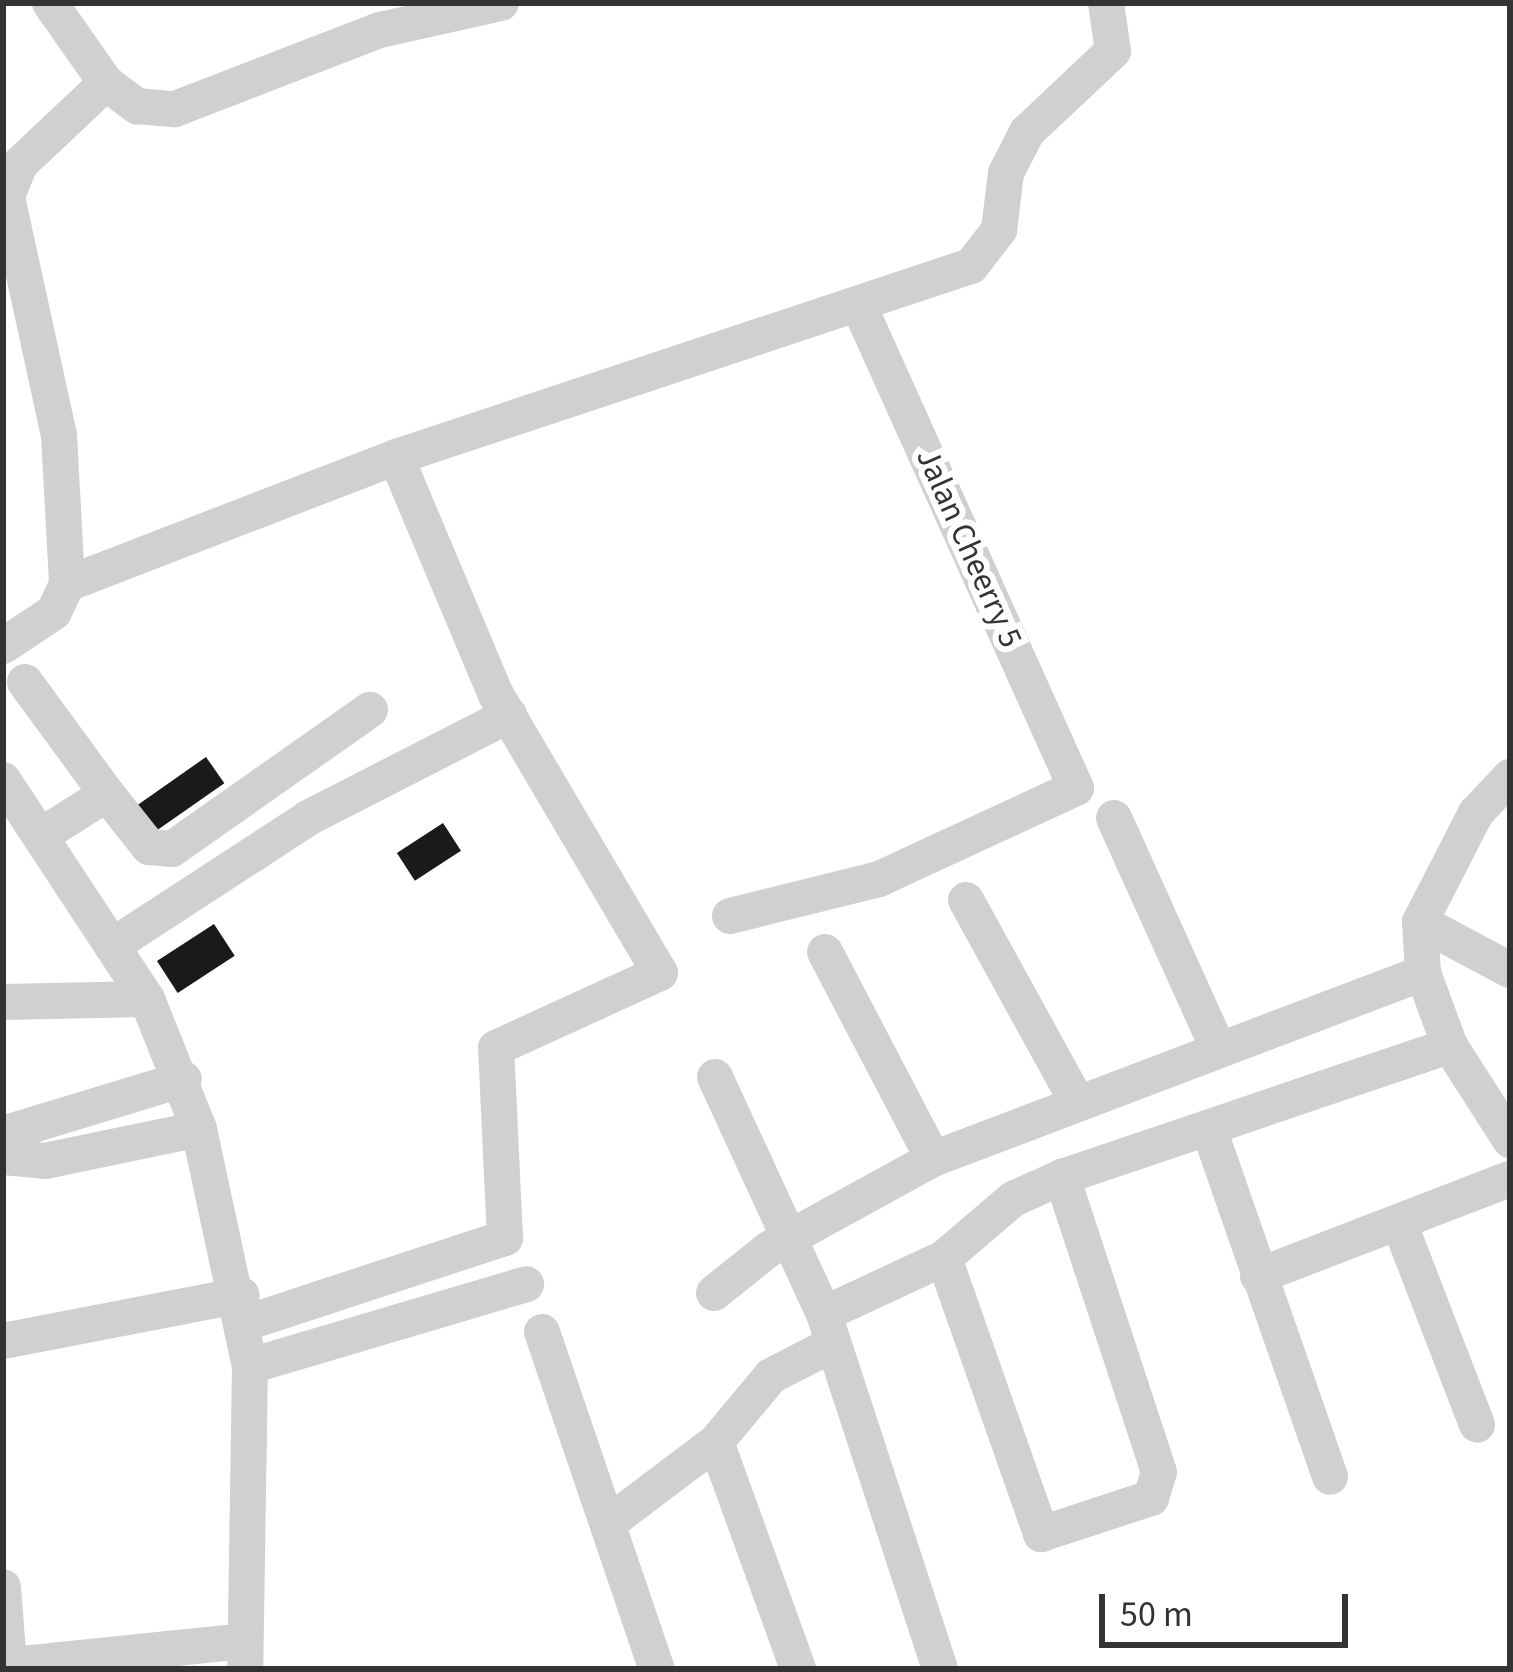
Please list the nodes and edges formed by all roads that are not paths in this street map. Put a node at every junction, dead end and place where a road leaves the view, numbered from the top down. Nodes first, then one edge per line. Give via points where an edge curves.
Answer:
1 (50, 3) edge
2 (501, 3) edge
3 (1106, 3) edge
4 (106, 83) junction
5 (860, 308) junction
6 (396, 457) junction
7 (67, 584) junction
8 (3, 646) edge
9 (25, 682) dead end
10 (370, 710) dead end
11 (509, 715) junction
12 (3, 780) edge
13 (1508, 783) edge
14 (106, 794) junction
15 (1114, 818) dead end
16 (45, 832) junction
17 (965, 900) dead end
18 (730, 916) dead end
19 (1420, 922) junction
20 (112, 946) junction
21 (825, 952) dead end
22 (1510, 970) edge
23 (1423, 973) junction
24 (147, 998) junction
25 (3, 1002) edge
26 (1217, 1046) junction
27 (1450, 1046) junction
28 (715, 1077) dead end
29 (184, 1079) junction
30 (1076, 1100) junction
31 (200, 1129) junction
32 (1210, 1132) junction
33 (3, 1134) edge
34 (1510, 1140) edge
35 (3, 1157) edge
36 (933, 1159) junction
37 (1062, 1177) junction
38 (1510, 1179) edge
39 (1400, 1225) junction
40 (785, 1241) junction
41 (944, 1258) junction
42 (1258, 1276) junction
43 (526, 1284) dead end
44 (714, 1293) dead end
45 (244, 1309) junction
46 (828, 1329) junction
47 (542, 1332) dead end
48 (3, 1342) edge
49 (250, 1366) junction
50 (1478, 1425) dead end
51 (716, 1442) junction
52 (1330, 1477) dead end
53 (610, 1522) junction
54 (3, 1587) edge
55 (245, 1655) edge
56 (6, 1666) edge
57 (656, 1669) edge
58 (798, 1669) edge
59 (940, 1669) edge

1 - 4 street
2 - 4 street via 314,52 175,109 137,106
3 - 5 street via 1115,46 1015,151 989,248 970,266
4 - 7 street via 8,179 59,435
5 - 6 street
5 - 18 street, Jalan Cheerry 5 via 1076,788 879,879
6 - 7 street
6 - 11 street
7 - 8 street via 54,612
9 - 14 street
10 - 14 street via 172,849 149,847
11 - 20 street via 308,818
11 - 45 street via 660,973 496,1048 505,1238
12 - 16 street
13 - 19 street via 1476,813
14 - 16 street
15 - 26 street
16 - 20 street
17 - 30 street
19 - 22 street
19 - 23 street
20 - 24 street
21 - 36 street
23 - 26 street
23 - 27 street
24 - 25 street
24 - 29 street
26 - 30 street
27 - 32 street
27 - 34 street
28 - 40 street
29 - 31 street
29 - 33 street
30 - 36 street
31 - 35 street via 45,1161
31 - 45 street
32 - 37 street
32 - 42 street
36 - 40 street
37 - 41 street via 1013,1199
37 - 41 street via 1159,1472 1151,1498 1041,1534
38 - 39 street
39 - 42 street
39 - 50 street
40 - 44 street
40 - 46 street
41 - 46 street
42 - 52 street
43 - 49 street
45 - 48 street
45 - 49 street
46 - 51 street via 771,1376
46 - 59 street
47 - 53 street
49 - 55 street
51 - 53 street
51 - 58 street
53 - 57 street
54 - 56 street
55 - 56 street

